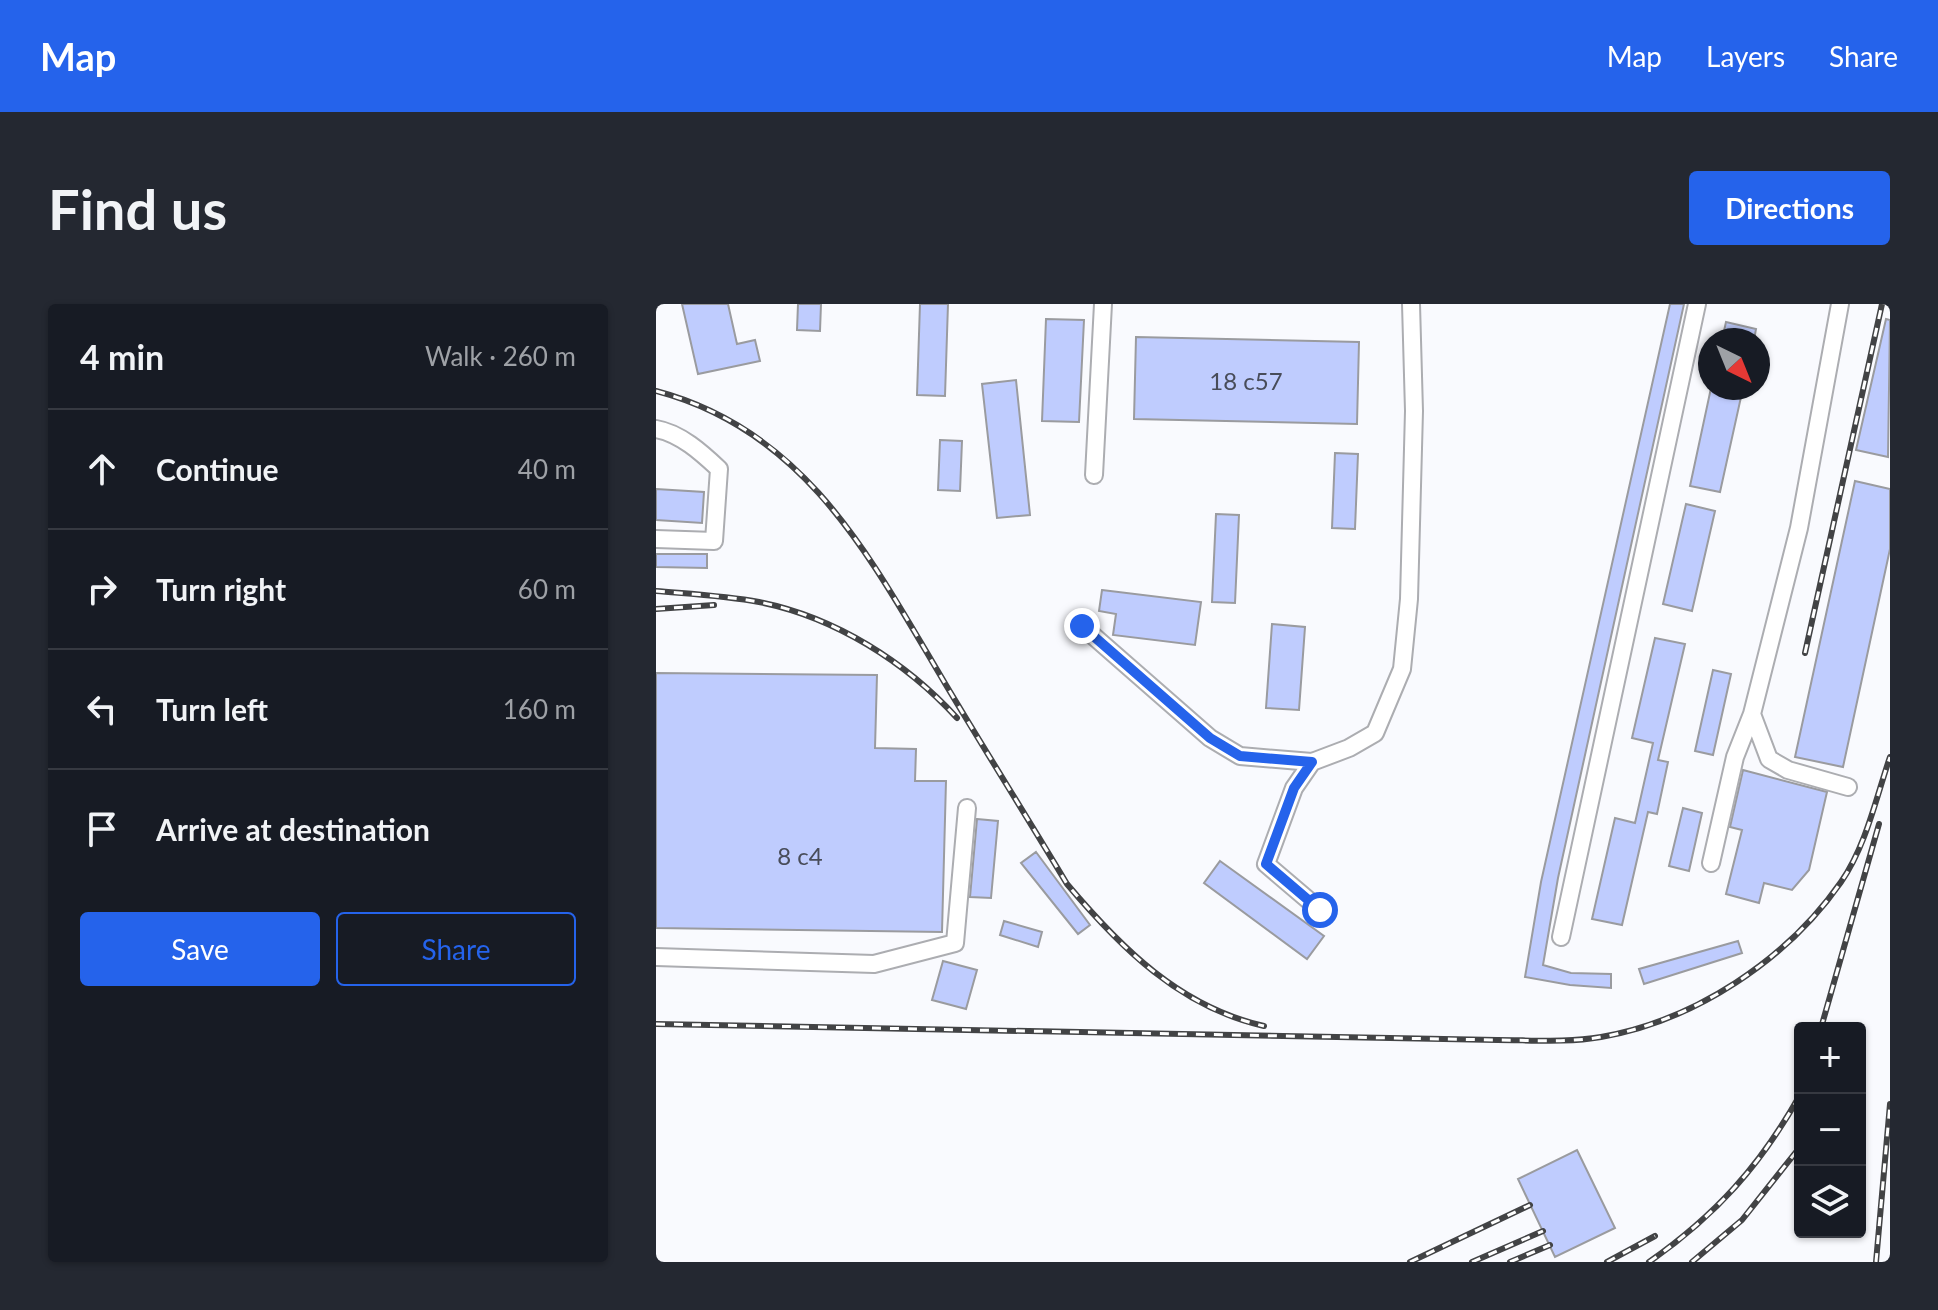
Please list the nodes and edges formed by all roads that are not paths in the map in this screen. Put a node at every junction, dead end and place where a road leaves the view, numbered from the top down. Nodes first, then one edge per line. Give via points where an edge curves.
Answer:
1 (1103, 304) edge
2 (1411, 304) edge
3 (1697, 304) edge
4 (1840, 304) edge
5 (656, 429) edge
6 (1094, 475) dead end
7 (656, 539) edge
8 (1082, 626) dead end
9 (1752, 714) junction
10 (1312, 762) junction
11 (1848, 787) dead end
12 (967, 808) dead end
13 (1711, 863) dead end
14 (1320, 910) dead end
15 (1561, 937) dead end
16 (656, 957) edge

1 - 6 lane
2 - 10 lane via 1414,411 1402,669 1375,733
3 - 15 lane
4 - 9 lane via 1799,528
5 - 7 lane via 691,446 719,469 714,541
8 - 10 lane via 1210,738 1240,756
9 - 11 lane via 1769,759 1788,770
9 - 13 lane via 1735,757
10 - 14 lane via 1294,788 1266,864
12 - 16 lane via 955,943 874,964

